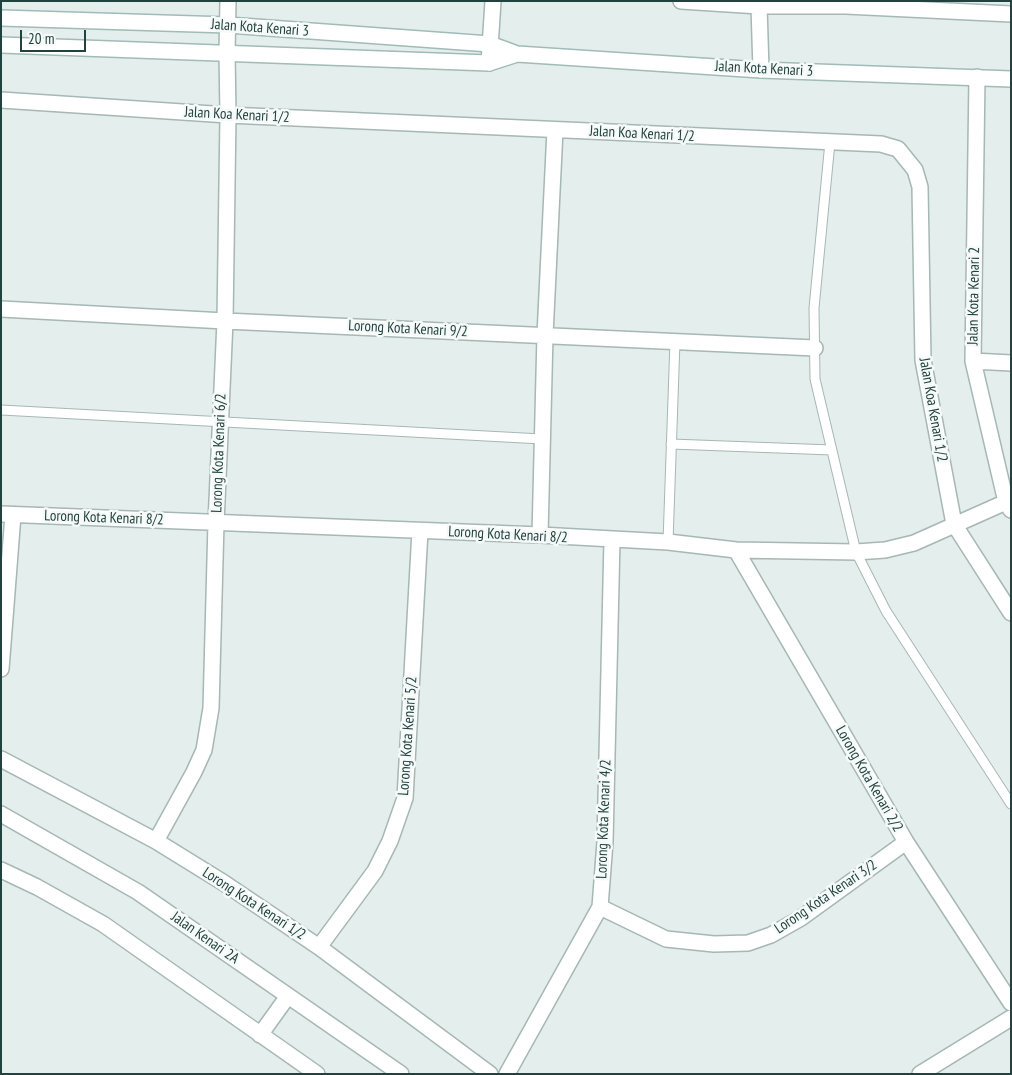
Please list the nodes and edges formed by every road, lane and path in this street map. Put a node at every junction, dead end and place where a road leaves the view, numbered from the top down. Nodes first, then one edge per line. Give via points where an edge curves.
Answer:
1 (228, 1) edge
2 (493, 1) edge
3 (681, 1) edge
4 (846, 4) edge
5 (759, 6) junction
6 (1011, 14) edge
7 (1, 18) edge
8 (228, 25) junction
9 (490, 44) junction
10 (1, 45) edge
11 (227, 53) junction
12 (517, 54) junction
13 (489, 63) junction
14 (761, 70) junction
15 (978, 77) junction
16 (1011, 79) edge
17 (1, 100) edge
18 (228, 115) junction
19 (555, 130) junction
20 (830, 142) junction
21 (1, 309) edge
22 (225, 321) junction
23 (545, 335) junction
24 (675, 341) junction
25 (815, 348) junction
26 (973, 361) junction
27 (1011, 362) edge
28 (1, 410) edge
29 (220, 421) junction
30 (542, 439) junction
31 (670, 444) junction
32 (832, 450) junction
33 (1008, 506) edge
34 (7, 514) edge
35 (216, 523) junction
36 (954, 524) junction
37 (420, 531) junction
38 (540, 536) junction
39 (612, 540) junction
40 (668, 542) junction
41 (736, 550) junction
42 (856, 552) junction
43 (1011, 613) edge
44 (1, 669) edge
45 (1, 759) edge
46 (1011, 804) edge
47 (1, 814) edge
48 (156, 841) junction
49 (906, 842) junction
50 (1, 870) edge
51 (600, 908) junction
52 (319, 947) junction
53 (288, 996) junction
54 (1011, 1003) edge
55 (1011, 1018) edge
56 (260, 1035) junction
57 (317, 1074) edge
58 (401, 1074) edge
59 (490, 1074) edge
60 (507, 1074) edge
61 (920, 1074) edge

1 - 8 street, Lorong Kota Kenari 6/2
2 - 9 street
3 - 5 street
4 - 5 street
4 - 6 street
5 - 14 street
7 - 8 street, Jalan Kota Kenari 3
8 - 9 street, Jalan Kota Kenari 3
8 - 11 street, Lorong Kota Kenari 6/2
9 - 12 street, Jalan Kota Kenari 3
9 - 13 street
10 - 11 street, Jalan Kota Kenari 3
11 - 13 street, Jalan Kota Kenari 3
11 - 18 street, Lorong Kota Kenari 6/2
12 - 13 street, Jalan Kota Kenari 3
12 - 14 street, Jalan Kota Kenari 3
14 - 15 street, Jalan Kota Kenari 3
15 - 16 street, Jalan Kota Kenari 3
15 - 26 street, Jalan Kota Kenari 2
17 - 18 street, Jalan Koa Kenari 1/2
18 - 19 street, Jalan Koa Kenari 1/2
18 - 22 street, Lorong Kota Kenari 6/2
19 - 20 street, Jalan Koa Kenari 1/2
19 - 23 street
20 - 25 lane via 814,308
20 - 36 street, Jalan Koa Kenari 1/2 via 881,144 898,150 915,170 920,187 923,360
21 - 22 street, Lorong Kota Kenari 9/2
22 - 23 street, Lorong Kota Kenari 9/2
22 - 29 street, Lorong Kota Kenari 6/2
23 - 24 street, Lorong Kota Kenari 9/2
23 - 30 street
24 - 25 street, Lorong Kota Kenari 9/2
24 - 31 lane
25 - 32 lane via 815,379
26 - 27 street
26 - 33 street, Jalan Kota Kenari 2
28 - 29 lane
29 - 30 lane
29 - 35 street, Lorong Kota Kenari 6/2
30 - 38 street
31 - 32 lane
31 - 40 lane
32 - 42 lane
33 - 36 street, Lorong Kota Kenari 8/2
34 - 35 street, Lorong Kota Kenari 8/2
34 - 44 street
35 - 37 street, Lorong Kota Kenari 8/2
35 - 48 street, Lorong Kota Kenari 6/2 via 211,708 204,750
36 - 42 street, Lorong Kota Kenari 8/2 via 914,543
36 - 43 street
37 - 38 street, Lorong Kota Kenari 8/2
37 - 52 street, Lorong Kota Kenari 5/2 via 405,798 375,871
38 - 39 street, Lorong Kota Kenari 8/2
39 - 40 street, Lorong Kota Kenari 8/2
39 - 51 street, Lorong Kota Kenari 4/2 via 605,842
40 - 41 street, Lorong Kota Kenari 8/2
41 - 42 street, Lorong Kota Kenari 8/2
41 - 49 street, Lorong Kota Kenari 2/2
42 - 46 lane via 886,611
45 - 48 street, Lorong Kota Kenari 1/2
47 - 53 street, Jalan Kenari 2A via 138,892
48 - 52 street, Lorong Kota Kenari 1/2
49 - 51 street, Lorong Kota Kenari 3/2 via 801,918 771,935 748,943 714,944 666,939
49 - 54 street, Lorong Kota Kenari 2/2
50 - 56 street via 102,924
51 - 60 street, Lorong Kota Kenari 4/2
52 - 59 street, Lorong Kota Kenari 1/2
53 - 56 street
53 - 58 street, Jalan Kenari 2A
55 - 61 street
56 - 57 street

